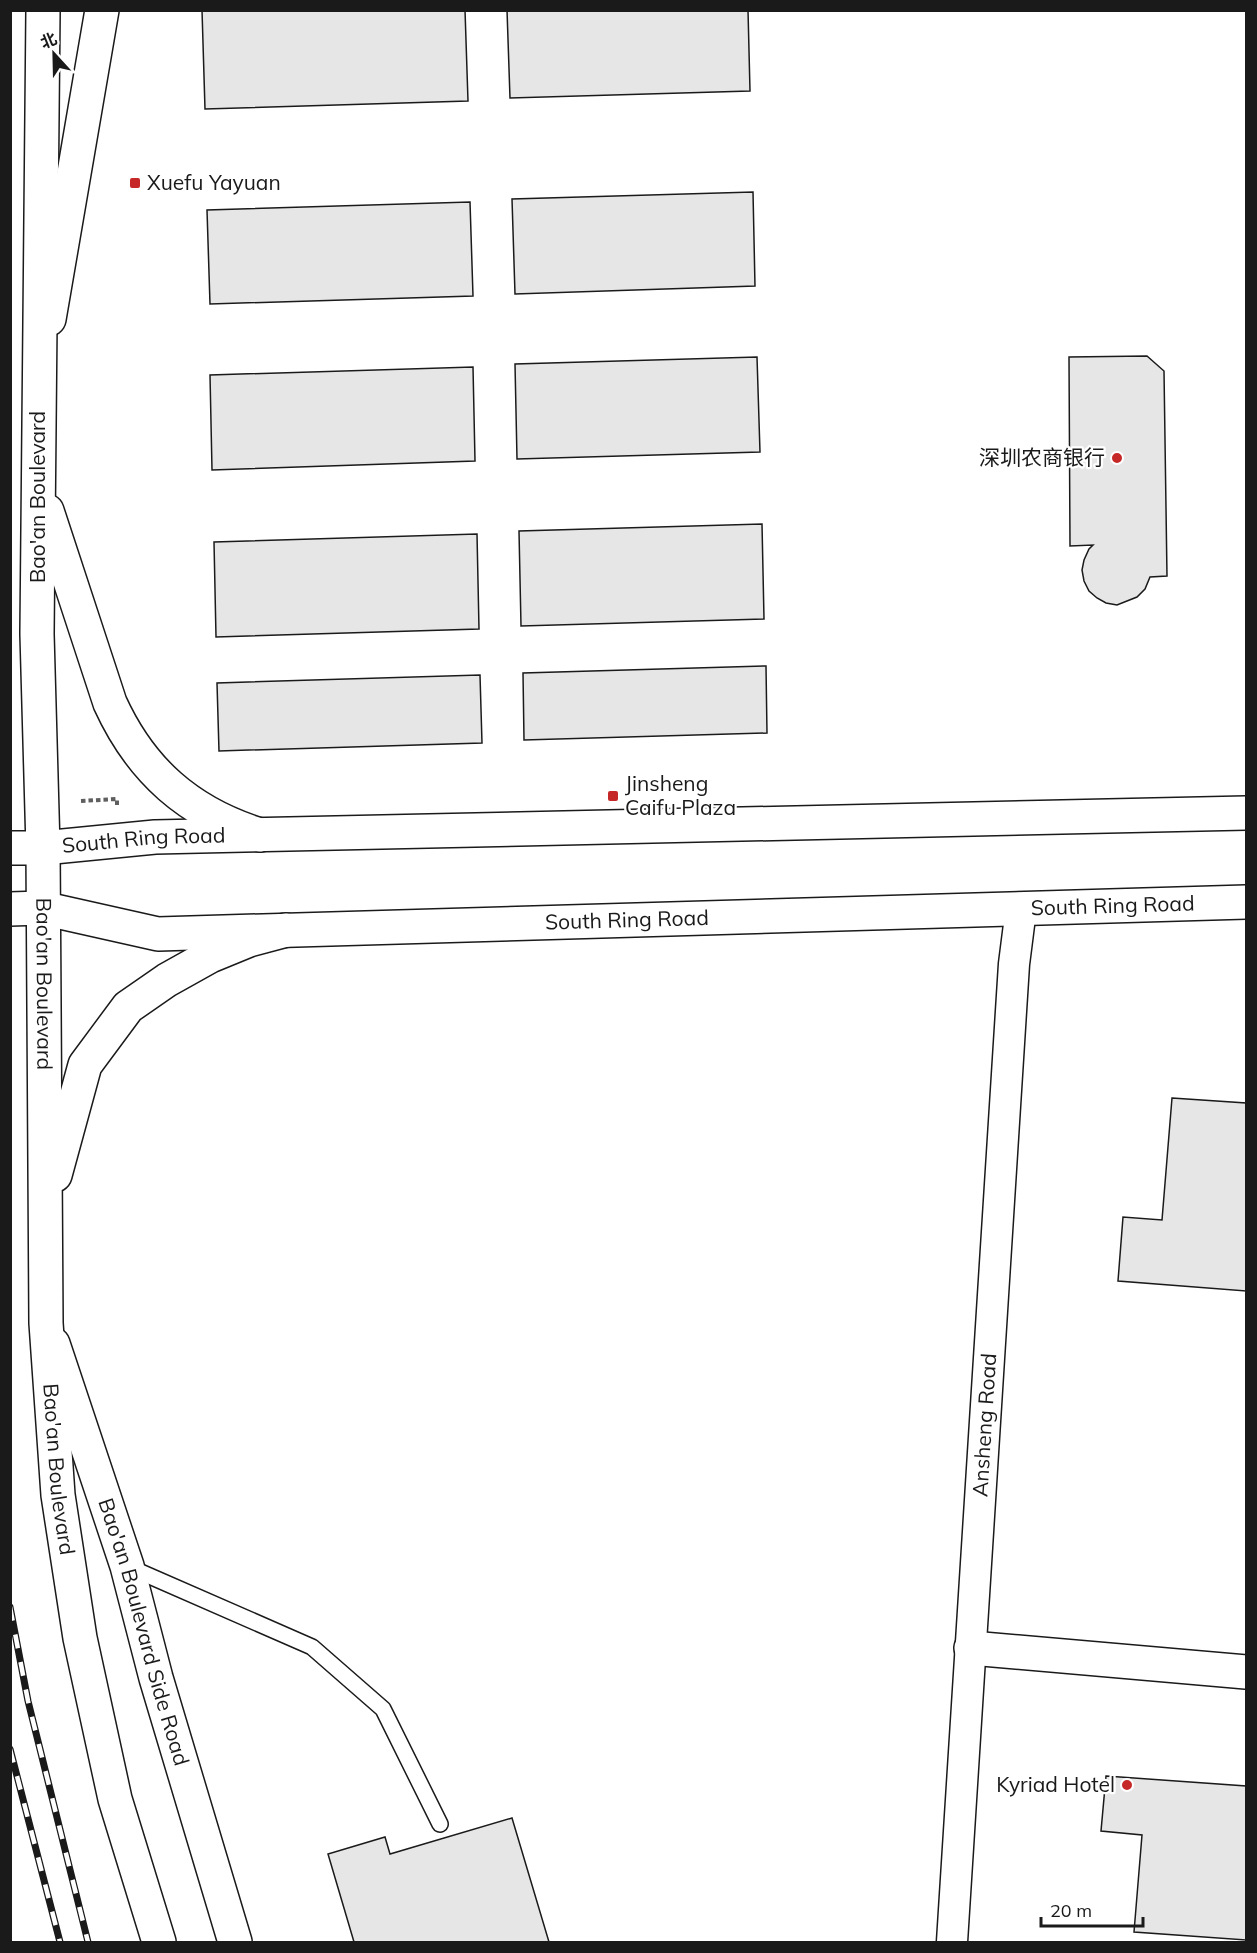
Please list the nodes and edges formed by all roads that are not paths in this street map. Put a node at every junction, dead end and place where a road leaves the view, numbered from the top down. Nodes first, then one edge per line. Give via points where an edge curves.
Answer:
1 (43, 10) edge
2 (102, 10) edge
3 (39, 380) junction
4 (38, 485) junction
5 (1246, 792) edge
6 (1233, 813) edge
7 (260, 835) junction
8 (10, 848) edge
9 (43, 848) junction
10 (1246, 902) edge
11 (26, 908) edge
12 (1021, 909) junction
13 (286, 930) junction
14 (44, 1214) junction
15 (46, 1323) junction
16 (127, 1566) junction
17 (971, 1648) junction
18 (1246, 1672) edge
19 (441, 1824) dead end
20 (159, 1942) edge
21 (234, 1942) edge
22 (952, 1942) edge

1 - 3 main road, Bao'an Boulevard
2 - 3 main road
3 - 4 main road, Bao'an Boulevard
4 - 7 main road via 121,726 169,786 212,816
4 - 9 main road, Bao'an Boulevard via 37,634
5 - 6 main road
6 - 7 main road, South Ring Road
7 - 9 main road, South Ring Road via 154,837
8 - 9 main road, South Ring Road
9 - 11 main road, Bao'an Boulevard
10 - 12 main road, South Ring Road
11 - 13 main road, South Ring Road via 159,934
11 - 14 main road, Bao'an Boulevard
12 - 13 main road, South Ring Road
12 - 17 street, Ansheng Road via 1014,964
13 - 14 main road via 210,956 128,1007 85,1065
14 - 15 main road, Bao'an Boulevard
15 - 16 main road, Bao'an Boulevard Side Road
15 - 20 main road, Bao'an Boulevard via 58,1495 80,1638 115,1799
16 - 19 lane via 312,1647 383,1709
16 - 21 main road, Bao'an Boulevard Side Road
17 - 18 main road
17 - 22 street, Ansheng Road

